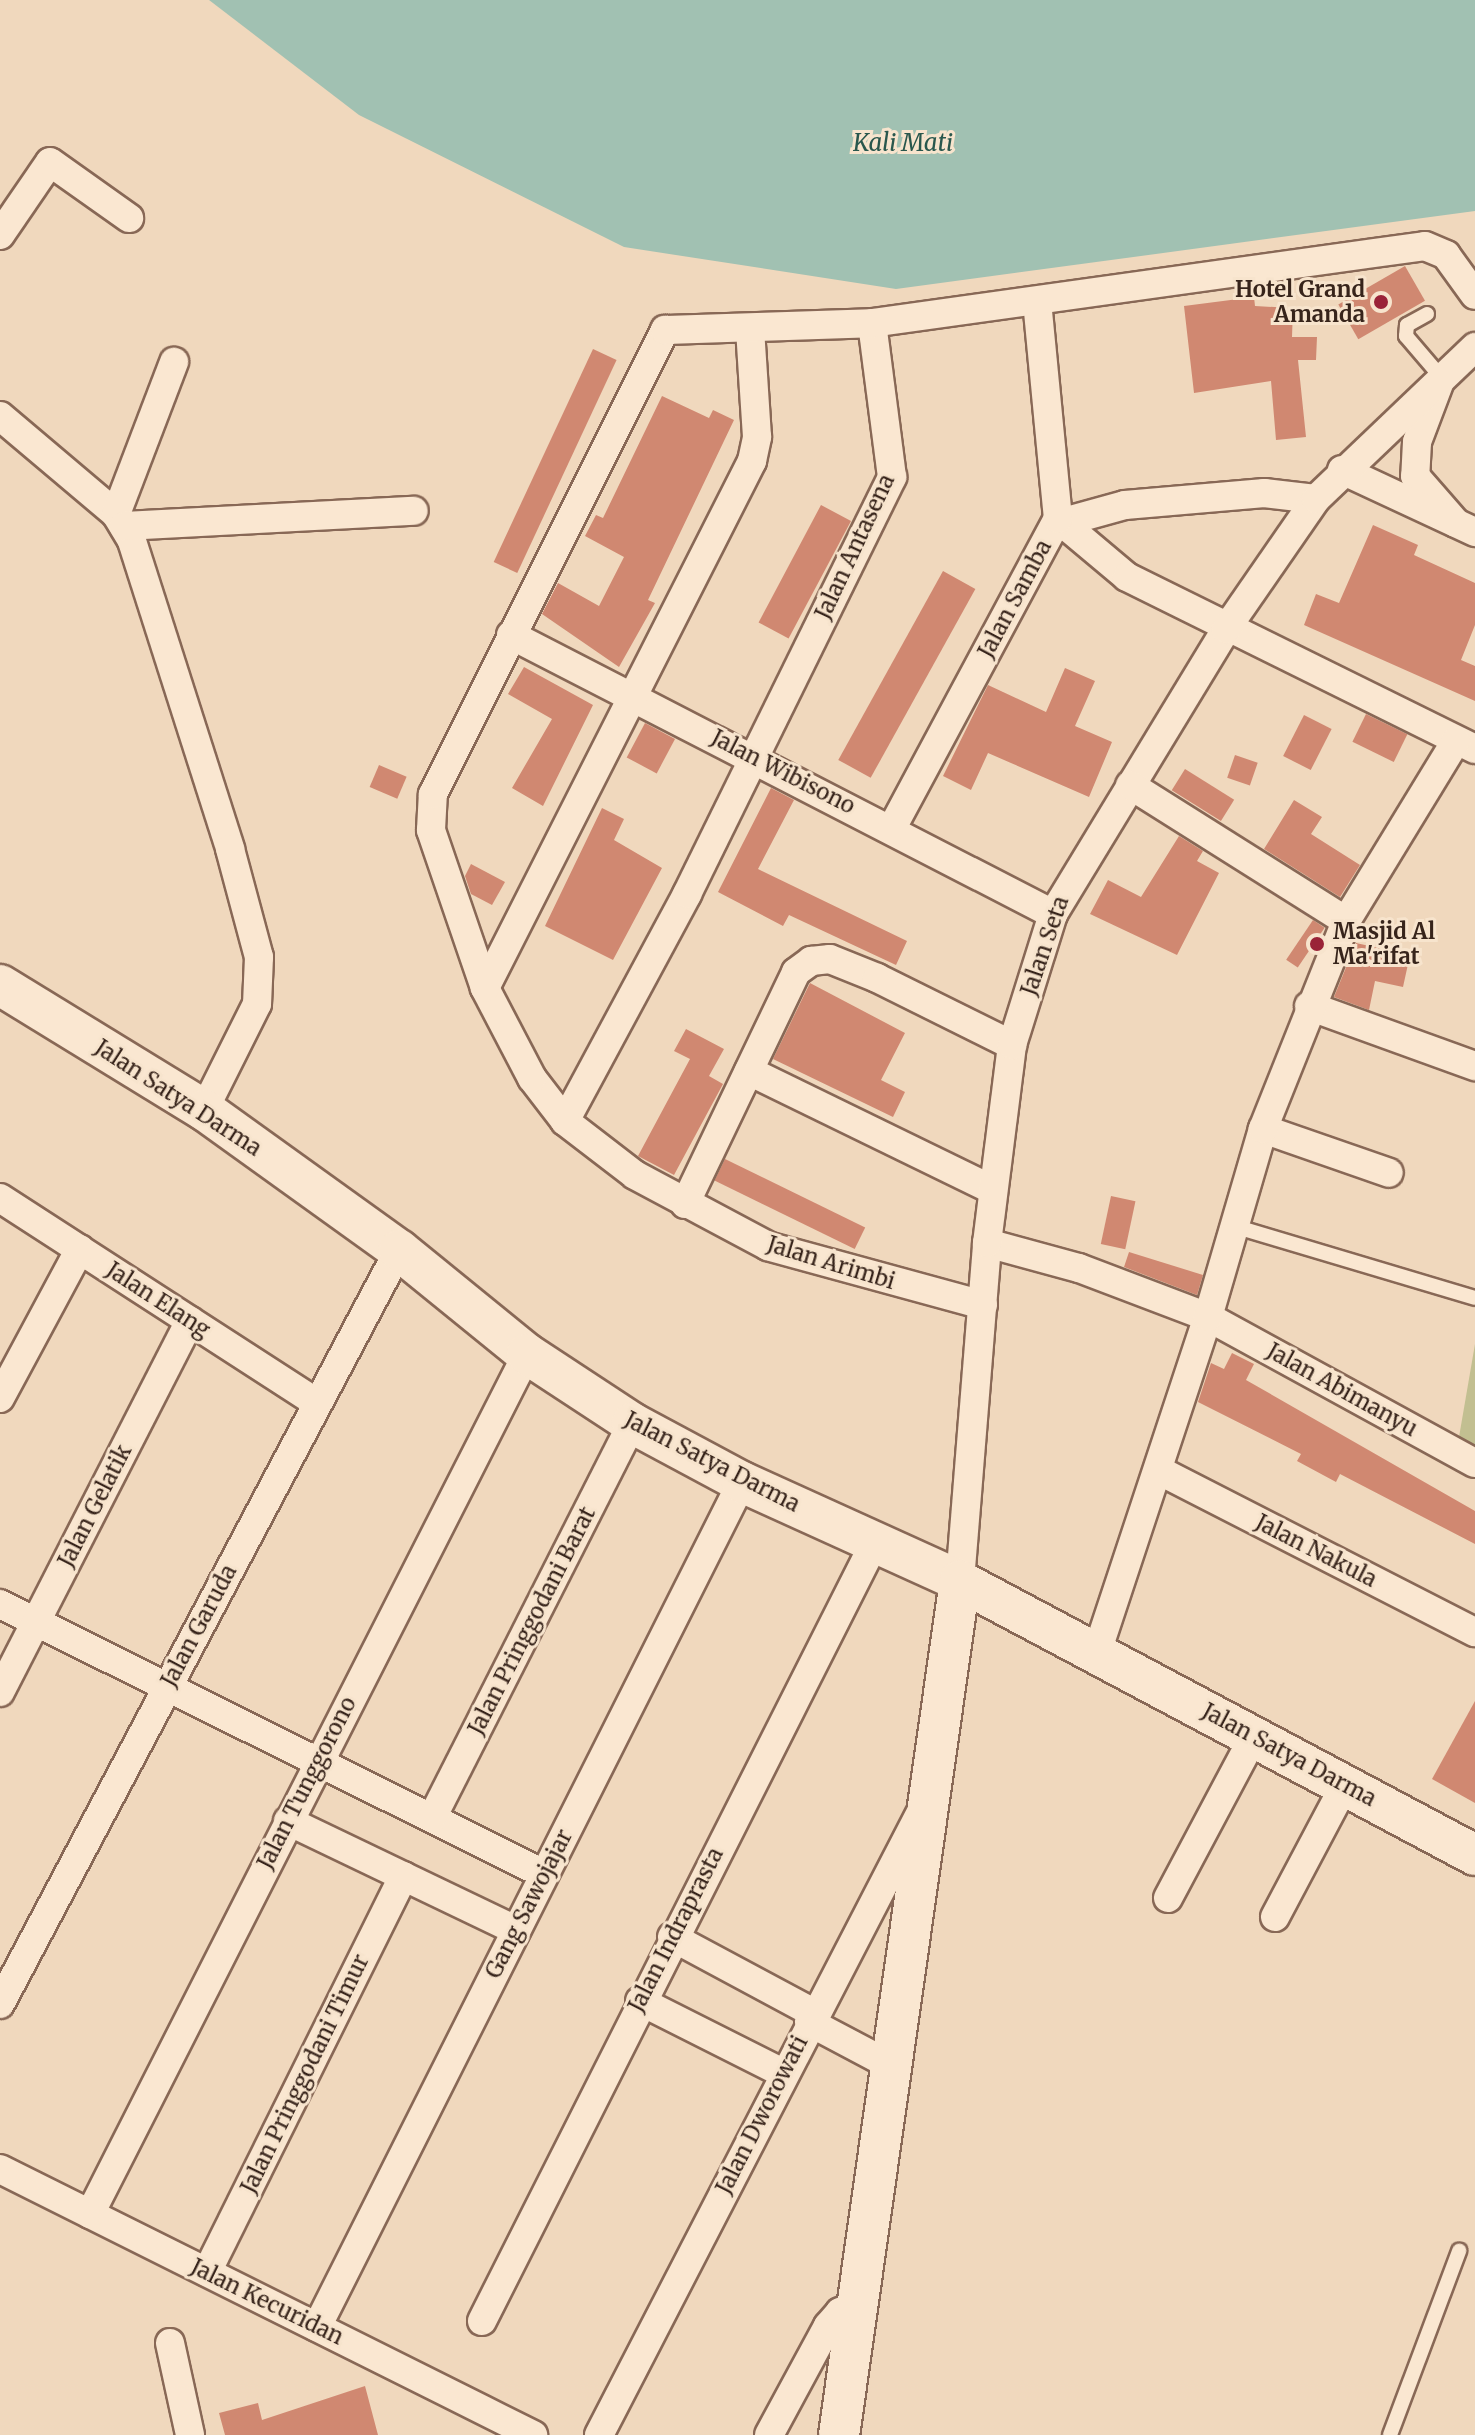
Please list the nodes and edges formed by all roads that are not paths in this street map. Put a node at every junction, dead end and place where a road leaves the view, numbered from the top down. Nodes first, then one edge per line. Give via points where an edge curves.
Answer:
1 (129, 218) dead end
2 (0, 235) edge
3 (1475, 295) edge
4 (1037, 302) junction
5 (1427, 314) dead end
6 (872, 323) junction
7 (750, 329) junction
8 (1475, 347) edge
9 (174, 362) dead end
10 (1441, 377) junction
11 (0, 416) edge
12 (1342, 470) junction
13 (1316, 499) junction
14 (414, 511) dead end
15 (120, 520) junction
16 (1062, 520) junction
17 (1466, 527) edge
18 (1226, 629) junction
19 (511, 635) junction
20 (632, 696) junction
21 (1466, 745) edge
22 (755, 757) junction
23 (1130, 785) junction
24 (892, 828) junction
25 (1053, 914) junction
26 (1346, 921) junction
27 (0, 985) edge
28 (485, 988) junction
29 (1309, 1006) junction
30 (1012, 1045) junction
31 (1475, 1066) edge
32 (749, 1071) junction
33 (204, 1110) junction
34 (565, 1121) junction
35 (1263, 1129) junction
36 (1389, 1173) dead end
37 (993, 1190) junction
38 (0, 1198) edge
39 (685, 1204) junction
40 (1237, 1227) junction
41 (987, 1243) junction
42 (80, 1249) junction
43 (399, 1250) junction
44 (1475, 1298) edge
45 (983, 1305) junction
46 (1208, 1317) junction
47 (190, 1321) junction
48 (527, 1354) junction
49 (0, 1398) edge
50 (317, 1403) junction
51 (632, 1423) junction
52 (1475, 1463) edge
53 (1158, 1470) junction
54 (742, 1482) junction
55 (875, 1542) junction
56 (960, 1581) junction
57 (0, 1604) edge
58 (36, 1622) junction
59 (1475, 1632) edge
60 (1097, 1652) junction
61 (166, 1687) junction
62 (0, 1692) edge
63 (1254, 1736) junction
64 (318, 1762) junction
65 (1345, 1785) junction
66 (930, 1797) junction
67 (432, 1818) junction
68 (288, 1821) junction
69 (1475, 1855) edge
70 (544, 1874) junction
71 (404, 1876) junction
72 (1168, 1898) dead end
73 (1275, 1917) dead end
74 (516, 1930) junction
75 (672, 1937) junction
76 (3, 1989) edge
77 (640, 2001) junction
78 (811, 2017) junction
79 (894, 2067) junction
80 (783, 2073) junction
81 (0, 2169) edge
82 (90, 2214) junction
83 (1459, 2251) dead end
84 (207, 2272) junction
85 (859, 2305) junction
86 (482, 2321) dead end
87 (317, 2327) junction
88 (170, 2343) dead end
89 (190, 2435) edge
90 (533, 2435) edge
91 (599, 2435) edge
92 (769, 2435) edge
93 (839, 2435) edge
94 (1390, 2435) edge

1 - 2 street via 50,162
3 - 4 street via 1446,255 1425,246
4 - 6 street
4 - 16 street, Jalan Samba
5 - 10 lane via 1407,325 1406,336
6 - 7 street
6 - 22 street, Jalan Antasena via 892,477
7 - 19 street, Jalan Arimbi via 661,334
7 - 20 street via 756,449
8 - 10 street, Jalan Seta
9 - 15 street
10 - 12 street, Jalan Seta
10 - 17 street via 1417,442 1415,476
11 - 15 street
12 - 13 street, Jalan Seta
12 - 17 street
13 - 16 street via 1264,493 1125,505
13 - 18 street, Jalan Seta
14 - 15 street
15 - 33 street via 146,577 259,957 257,1004
16 - 18 street via 1103,562
16 - 24 street, Jalan Samba
18 - 21 street
18 - 23 street, Jalan Seta
19 - 20 street, Jalan Wibisono
19 - 28 street, Jalan Arimbi via 429,813
20 - 22 street, Jalan Wibisono
20 - 28 street
21 - 26 street
22 - 24 street, Jalan Wibisono
22 - 34 street, Jalan Antasena
23 - 25 street, Jalan Seta
23 - 26 street
24 - 25 street, Jalan Wibisono
25 - 30 street, Jalan Seta
26 - 29 street
27 - 33 main road, Jalan Satya Darma
28 - 34 street, Jalan Arimbi via 532,1078
29 - 31 street
29 - 35 street
30 - 32 street via 830,959 811,961 796,972
30 - 37 street, Jalan Seta
32 - 37 street
32 - 39 street
33 - 43 main road, Jalan Satya Darma
34 - 39 street, Jalan Arimbi
35 - 36 street
35 - 40 street
37 - 41 street, Jalan Seta
38 - 42 street, Jalan Elang
39 - 45 street, Jalan Arimbi via 768,1246
40 - 44 lane
40 - 46 street
41 - 45 street, Jalan Seta
41 - 46 street, Jalan Abimanyu via 1079,1268
42 - 47 street, Jalan Elang
42 - 49 street
43 - 48 main road, Jalan Satya Darma
43 - 50 street, Jalan Garuda
45 - 56 street, Jalan Seta
46 - 52 street, Jalan Abimanyu
46 - 53 street
47 - 50 street, Jalan Elang
47 - 58 street, Jalan Gelatik
48 - 51 main road, Jalan Satya Darma
48 - 64 street, Jalan Tunggorono
50 - 61 street, Jalan Garuda
51 - 54 main road, Jalan Satya Darma
51 - 67 street, Jalan Pringgodani Barat
53 - 59 street, Jalan Nakula
53 - 60 street
54 - 55 main road, Jalan Satya Darma
54 - 70 street, Gang Sawojajar
55 - 56 main road, Jalan Satya Darma
55 - 75 street, Jalan Indraprasta
56 - 60 main road, Jalan Satya Darma
56 - 66 main road
57 - 58 street
58 - 61 street
58 - 62 street, Jalan Gelatik
60 - 63 main road, Jalan Satya Darma
61 - 64 street
61 - 76 street, Jalan Garuda
63 - 65 main road, Jalan Satya Darma
63 - 72 street
64 - 67 street
64 - 68 street, Jalan Tunggorono
65 - 69 main road, Jalan Satya Darma
65 - 73 street
66 - 78 street, Jalan Dworowati
66 - 79 main road
67 - 70 street
68 - 71 street
68 - 82 street, Jalan Tunggorono
70 - 74 street, Gang Sawojajar
71 - 74 street
71 - 84 street, Jalan Pringgodani Timur
74 - 87 street, Gang Sawojajar
75 - 77 street, Jalan Indraprasta
75 - 78 street
77 - 80 street
77 - 86 street, Jalan Indraprasta
78 - 79 street
78 - 80 street, Jalan Dworowati
79 - 85 main road
80 - 91 street, Jalan Dworowati
81 - 82 street, Jalan Kecuridan
82 - 84 street, Jalan Kecuridan
83 - 94 lane
84 - 87 street, Jalan Kecuridan
85 - 92 street via 840,2312 828,2326
85 - 93 main road
87 - 90 street, Jalan Kecuridan
88 - 89 street

